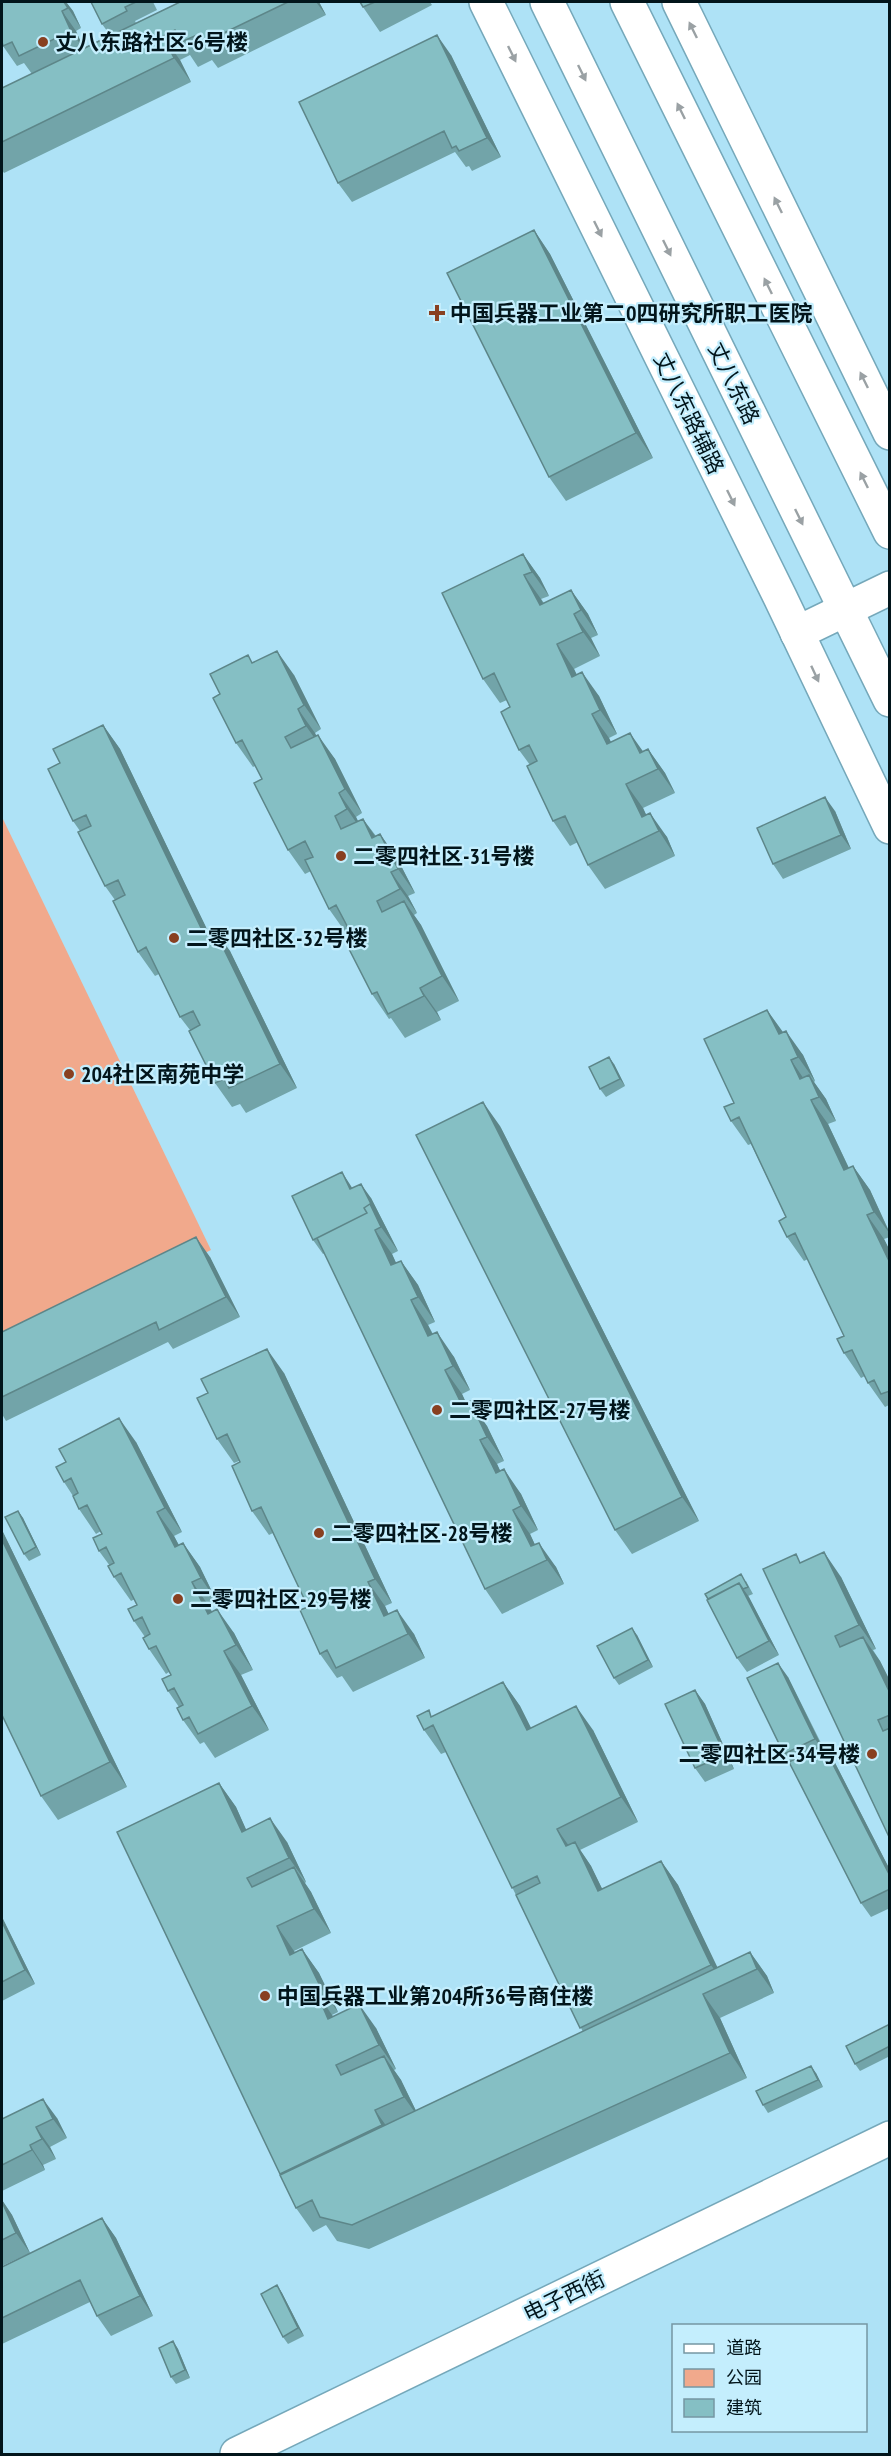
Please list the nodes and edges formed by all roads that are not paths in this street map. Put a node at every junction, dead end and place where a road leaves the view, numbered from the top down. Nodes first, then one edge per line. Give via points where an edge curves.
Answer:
1 (486, 2) edge
2 (546, 2) edge
3 (627, 2) edge
4 (679, 2) edge
5 (890, 433) edge
6 (890, 532) edge
7 (890, 588) edge
8 (845, 610) junction
9 (797, 633) junction
10 (890, 700) edge
11 (890, 827) edge
12 (890, 2138) edge
13 (280, 2445) edge
14 (237, 2454) edge

1 -> 9 street, 丈八东路辅路
2 -> 8 street, 丈八东路
6 -> 3 street
5 -> 4 street
7 - 8 street
8 - 9 street
8 - 10 street, 丈八东路
9 -> 11 street, 丈八东路辅路
12 - 13 street, 电子西街
13 - 14 street, 电子西街

